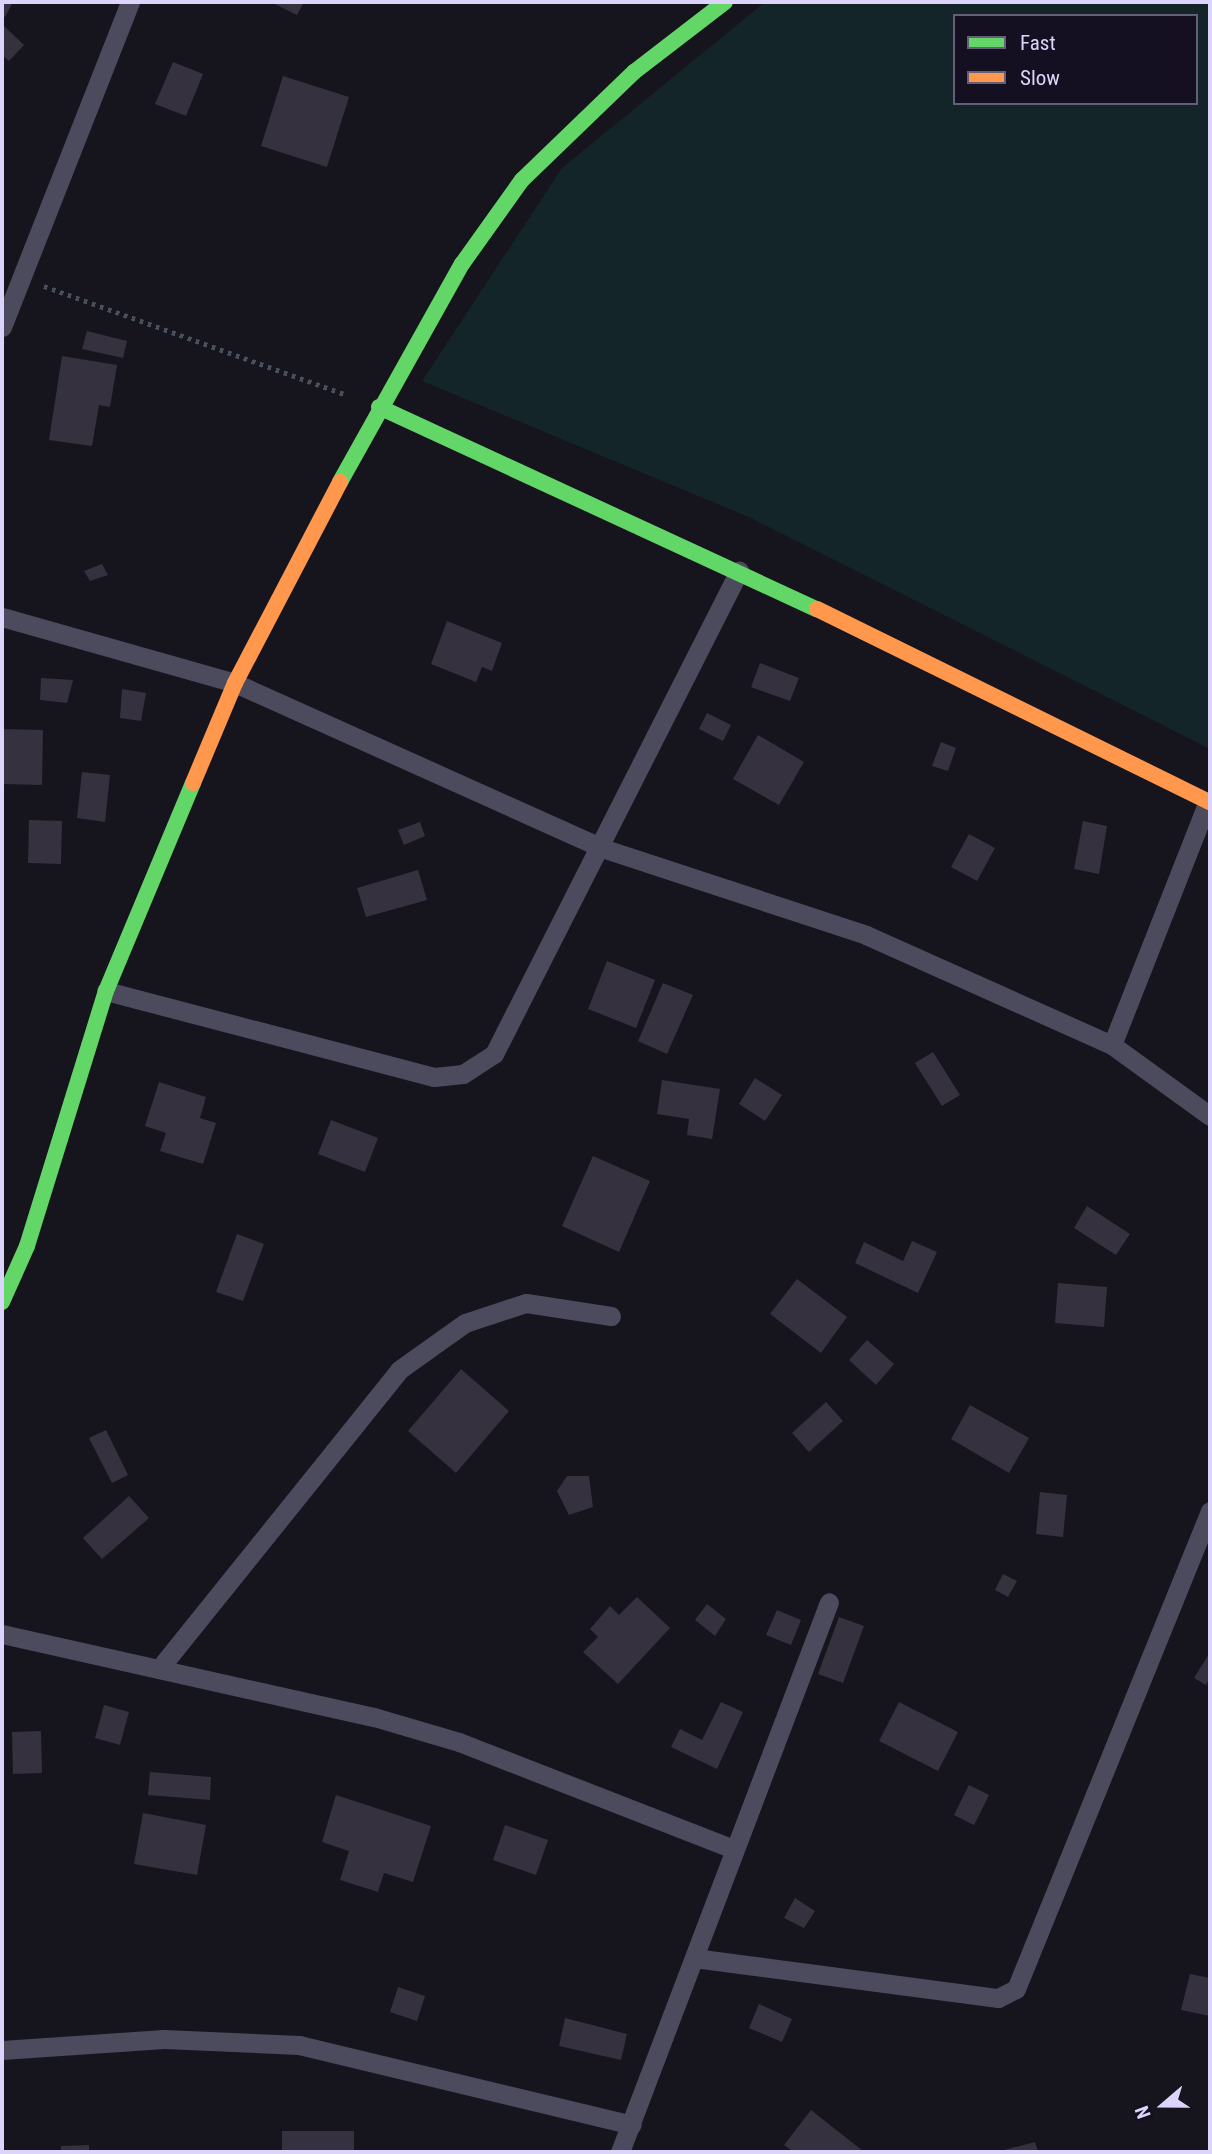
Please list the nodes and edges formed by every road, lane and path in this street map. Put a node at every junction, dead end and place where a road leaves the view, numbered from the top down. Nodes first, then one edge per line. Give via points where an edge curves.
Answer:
1 (130, 2) edge
2 (725, 2) edge
3 (23, 279) junction
4 (2, 327) edge
5 (379, 407) junction
6 (739, 571) junction
7 (2, 617) edge
8 (234, 683) junction
9 (1209, 802) edge
10 (602, 848) junction
11 (106, 991) junction
12 (1112, 1045) junction
13 (1210, 1116) edge
14 (2, 1302) edge
15 (611, 1317) dead end
16 (1210, 1511) edge
17 (829, 1602) dead end
18 (2, 1634) edge
19 (159, 1669) junction
20 (734, 1849) junction
21 (694, 1958) junction
22 (2, 2050) edge
23 (631, 2125) junction
24 (620, 2152) edge

1 - 3 lane
2 - 5 street via 634,72 522,180 462,264
3 - 4 lane
3 - 5 path
5 - 6 street
5 - 8 street
6 - 9 street
6 - 10 lane
7 - 8 lane
8 - 10 lane
8 - 11 street
9 - 12 lane
10 - 11 lane via 494,1054 463,1074 434,1077
10 - 12 lane via 866,935
11 - 14 street via 27,1246
12 - 13 lane
15 - 19 lane via 527,1303 465,1323 399,1370
16 - 21 lane via 1016,1989 998,1998
17 - 20 lane
18 - 19 lane
19 - 20 lane via 285,1693 459,1742
20 - 21 lane
21 - 23 lane
22 - 23 lane via 164,2039 299,2045
23 - 24 lane

